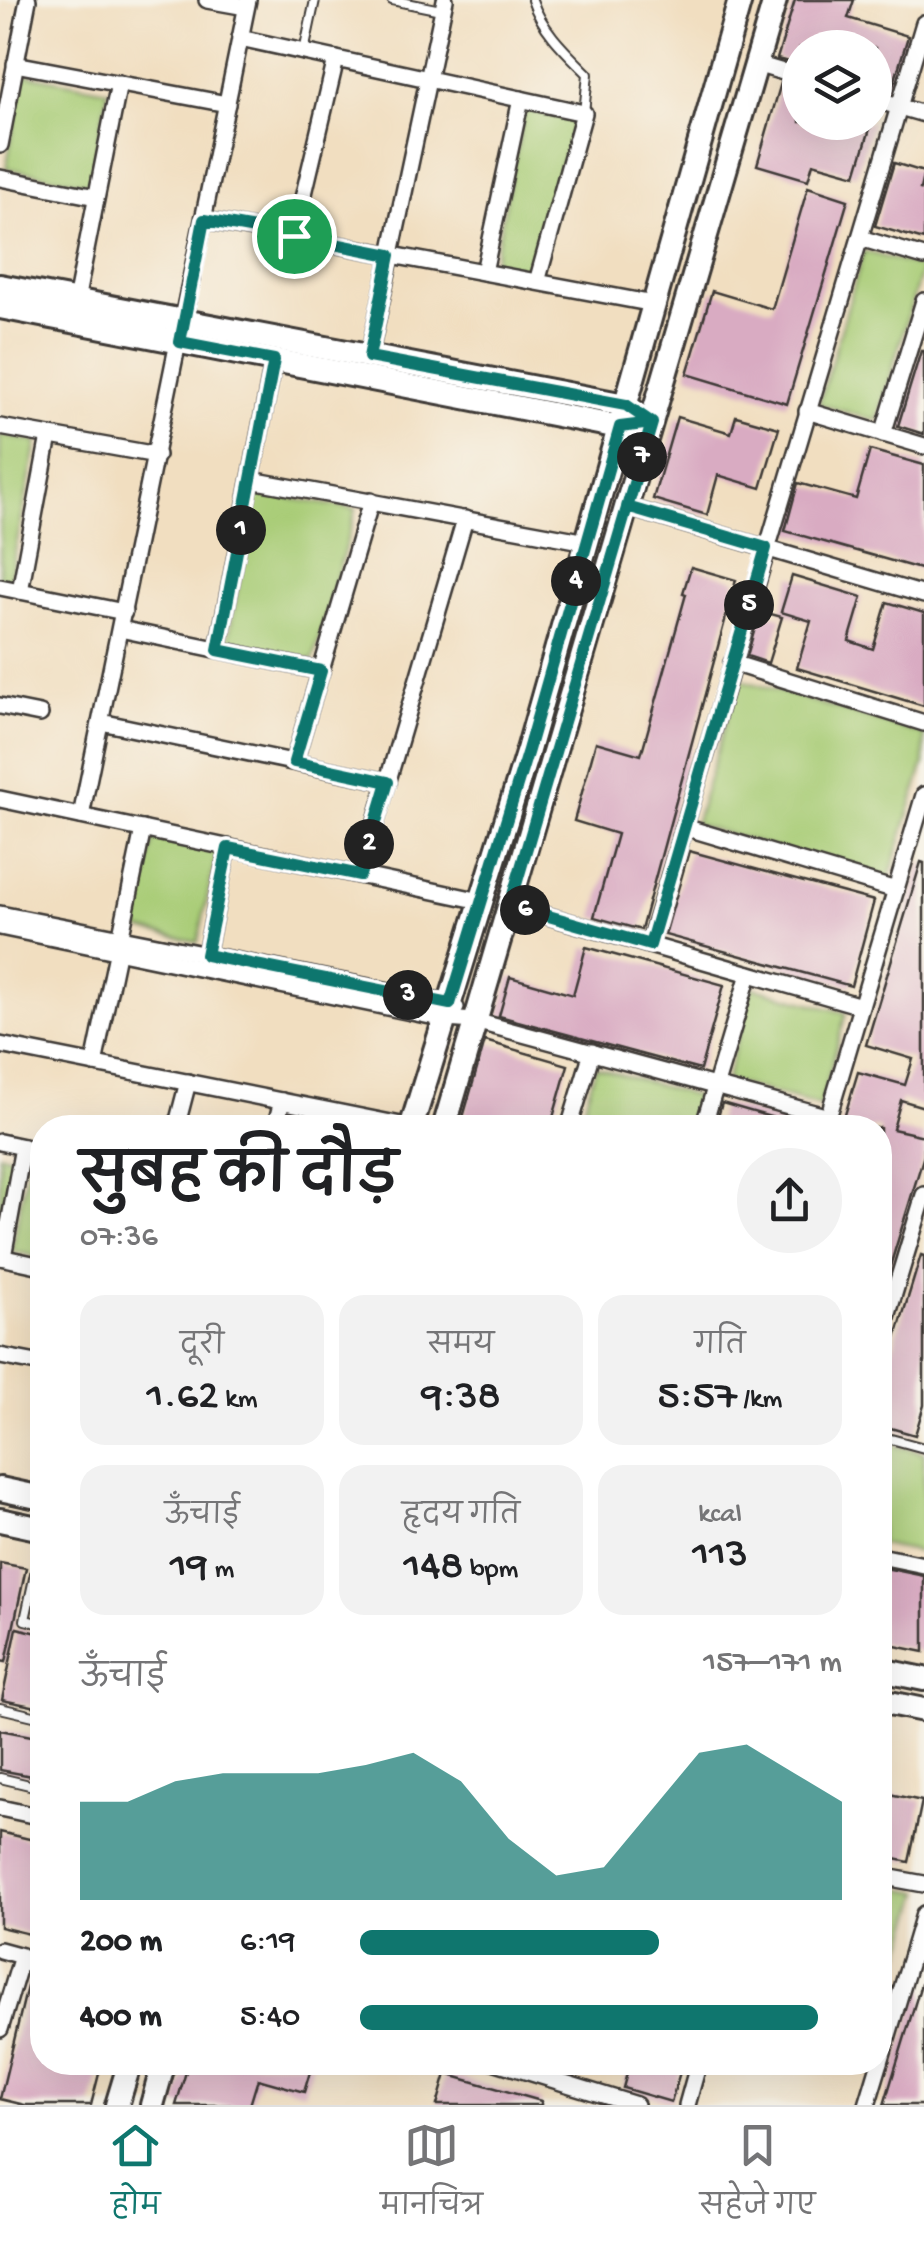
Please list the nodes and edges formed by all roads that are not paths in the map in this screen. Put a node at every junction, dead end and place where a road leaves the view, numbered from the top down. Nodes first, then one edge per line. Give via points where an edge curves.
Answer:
1 (28, 0) edge
2 (207, 0) edge
3 (315, 0) edge
4 (392, 0) edge
5 (532, 0) edge
6 (740, 0) edge
7 (775, 0) edge
8 (247, 4) edge
9 (444, 5) edge
10 (924, 24) edge
11 (240, 38) junction
12 (304, 52) junction
13 (336, 59) junction
14 (16, 64) junction
15 (756, 64) junction
16 (782, 72) edge
17 (428, 79) junction
18 (118, 84) junction
19 (521, 99) junction
20 (228, 104) junction
21 (892, 105) edge
22 (899, 107) junction
23 (584, 113) junction
24 (924, 114) edge
25 (0, 145) edge
26 (0, 178) edge
27 (96, 197) junction
28 (204, 220) junction
29 (294, 236) junction
30 (860, 238) junction
31 (390, 255) junction
32 (924, 257) edge
33 (484, 272) junction
34 (537, 282) junction
35 (0, 286) edge
36 (76, 300) junction
37 (924, 301) edge
38 (654, 304) junction
39 (0, 307) edge
40 (182, 332) junction
41 (369, 357) junction
42 (274, 360) junction
43 (808, 411) junction
44 (622, 416) junction
45 (652, 423) junction
46 (0, 426) edge
47 (883, 434) junction
48 (49, 436) junction
49 (924, 446) edge
50 (157, 455) junction
51 (251, 480) junction
52 (371, 501) junction
53 (627, 507) junction
54 (465, 519) junction
55 (587, 542) junction
56 (766, 548) junction
57 (0, 588) edge
58 (20, 591) junction
59 (924, 594) edge
60 (122, 621) junction
61 (218, 650) junction
62 (732, 663) junction
63 (321, 671) junction
64 (0, 706) edge
65 (40, 714) dead end
66 (101, 722) junction
67 (924, 724) edge
68 (294, 762) junction
69 (388, 782) junction
70 (924, 795) edge
71 (0, 799) edge
72 (81, 816) junction
73 (684, 827) junction
74 (142, 829) junction
75 (228, 848) junction
76 (360, 875) junction
77 (896, 890) junction
78 (481, 901) junction
79 (510, 905) junction
80 (0, 914) edge
81 (0, 927) edge
82 (120, 945) junction
83 (650, 945) junction
84 (206, 955) junction
85 (749, 974) junction
86 (862, 1006) junction
87 (447, 1011) junction
88 (476, 1020) junction
89 (0, 1045) edge
90 (592, 1052) junction
91 (94, 1064) junction
92 (188, 1082) junction
93 (715, 1086) junction
94 (282, 1102) junction
95 (179, 1115) edge
96 (278, 1115) edge
97 (346, 1115) edge
98 (415, 1115) edge
99 (448, 1115) edge
100 (572, 1115) edge
101 (707, 1115) edge
102 (805, 1115) edge
103 (829, 1115) edge
104 (0, 1142) edge
105 (23, 1147) junction
106 (30, 1148) edge
107 (924, 1195) edge
108 (2, 1257) edge
109 (30, 1263) edge
110 (892, 1300) edge
111 (0, 1356) edge
112 (30, 1362) edge
113 (892, 1439) edge
114 (924, 1448) edge
115 (0, 1490) edge
116 (30, 1496) edge
117 (0, 1520) edge
118 (30, 1526) edge
119 (892, 1558) edge
120 (924, 1565) edge
121 (30, 1597) edge
122 (30, 1621) edge
123 (892, 1672) edge
124 (924, 1679) edge
125 (892, 1703) edge
126 (0, 1708) edge
127 (924, 1710) edge
128 (30, 1715) edge
129 (0, 1778) edge
130 (30, 1785) edge
131 (0, 1808) edge
132 (30, 1815) edge
133 (892, 1878) edge
134 (924, 1884) edge
135 (924, 1914) edge
136 (0, 1950) edge
137 (892, 2022) edge
138 (0, 2029) edge
139 (126, 2075) edge
140 (160, 2075) edge
141 (538, 2075) edge
142 (695, 2075) edge
143 (876, 2075) edge
144 (118, 2105) edge
145 (152, 2105) edge
146 (636, 2105) edge
147 (687, 2105) edge
148 (867, 2105) edge

1 - 14 street
2 - 8 street
3 - 12 lane
4 - 9 lane
5 - 23 lane via 556,41 588,74
6 - 38 street
7 - 15 street
8 - 11 street
9 - 17 street
10 - 22 street
11 - 12 street
11 - 20 street
12 - 13 street
13 - 17 street
13 - 29 street
14 - 18 street
14 - 25 street
15 - 16 street
15 - 45 street
17 - 19 street
17 - 31 street
18 - 20 street
18 - 27 street
19 - 23 street
19 - 33 street
20 - 28 street
21 - 22 street
22 - 24 street
22 - 30 street
23 - 34 street
26 - 27 street
27 - 36 street
28 - 29 street
28 - 40 street
29 - 31 street
30 - 32 street
30 - 43 street
31 - 33 street
31 - 41 street
33 - 34 street
34 - 38 street
35 - 36 street
36 - 40 street
37 - 47 street
38 - 44 street
39 - 40 street
40 - 41 street
40 - 42 street
40 - 50 street
41 - 44 street
42 - 44 street
42 - 51 street
43 - 47 street
43 - 56 street
44 - 45 street
44 - 55 street
45 - 53 street
46 - 48 street
47 - 49 street
48 - 50 street
48 - 58 street
50 - 60 street
51 - 52 street
51 - 61 street
52 - 54 street
52 - 63 street
53 - 56 street
53 - 79 street
54 - 55 street
54 - 69 street
55 - 78 street
56 - 59 street
56 - 62 street
57 - 58 street
58 - 60 street
60 - 61 street
60 - 66 street
61 - 63 street
62 - 67 street
62 - 73 street
63 - 68 street
64 - 65 street
66 - 68 street
66 - 72 street
68 - 69 street
69 - 76 street
70 - 77 street
71 - 72 street
72 - 74 street
73 - 77 street
73 - 83 street
74 - 75 street
74 - 82 street
75 - 76 street
75 - 84 street
76 - 78 street
77 - 86 street
78 - 87 street
79 - 83 street
79 - 88 street
80 - 82 street
81 - 82 street
82 - 84 street
82 - 87 street
82 - 91 street
83 - 85 street
84 - 87 street
85 - 86 street
85 - 93 street
86 - 103 street
87 - 88 street
87 - 98 street
88 - 90 street
88 - 99 street
89 - 91 street
90 - 93 street
90 - 100 street
91 - 92 street
92 - 94 street
92 - 95 street
93 - 101 street
93 - 102 street
94 - 96 street
94 - 97 street
104 - 105 street
105 - 106 street
105 - 108 street
107 - 110 street
108 - 109 street
111 - 112 street
113 - 114 lane
115 - 116 street
117 - 118 street
119 - 120 street
121 - 122 lane
123 - 124 street
125 - 127 street
126 - 128 lane
129 - 130 lane
131 - 132 street
133 - 134 street
135 - 137 street
136 - 138 street via 22,1956
139 - 144 street
140 - 145 street
141 - 146 street
142 - 147 street
143 - 148 street

